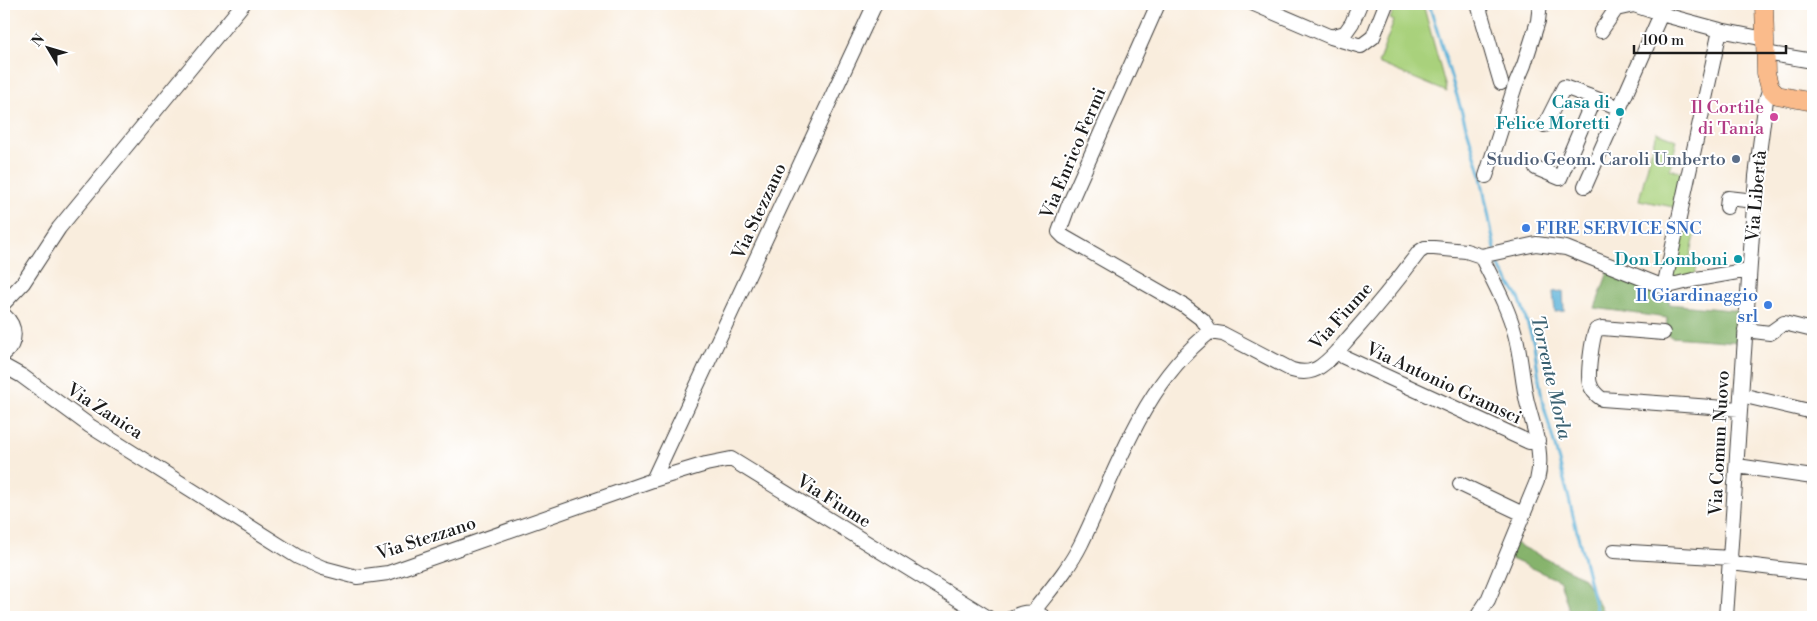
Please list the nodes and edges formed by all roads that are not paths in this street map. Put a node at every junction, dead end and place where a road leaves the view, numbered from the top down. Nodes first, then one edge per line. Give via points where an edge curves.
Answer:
1 (243, 4) edge
2 (875, 4) edge
3 (1158, 4) edge
4 (1254, 4) edge
5 (1360, 4) edge
6 (1386, 4) edge
7 (1478, 4) edge
8 (1540, 4) edge
9 (1633, 4) edge
10 (1764, 4) edge
11 (1662, 9) edge
12 (1720, 30) junction
13 (1601, 31) dead end
14 (1331, 37) junction
15 (1765, 46) junction
16 (1813, 60) edge
17 (1500, 83) dead end
18 (1770, 88) junction
19 (1594, 98) junction
20 (1813, 102) edge
21 (1620, 108) junction
22 (1545, 126) dead end
23 (1536, 168) dead end
24 (1486, 176) dead end
25 (1585, 186) dead end
26 (1755, 201) junction
27 (1727, 207) dead end
28 (1484, 256) junction
29 (1749, 270) junction
30 (23, 283) junction
31 (1664, 287) junction
32 (4, 303) edge
33 (4, 315) edge
34 (13, 326) junction
35 (1745, 330) junction
36 (1813, 330) edge
37 (1210, 332) junction
38 (1663, 333) dead end
39 (8, 349) edge
40 (1337, 351) junction
41 (4, 366) edge
42 (22, 376) junction
43 (1741, 395) junction
44 (1739, 409) junction
45 (1813, 412) edge
46 (1538, 441) junction
47 (1737, 466) junction
48 (169, 475) joint
49 (1813, 476) edge
50 (653, 480) junction
51 (1460, 484) dead end
52 (1524, 514) junction
53 (1614, 551) dead end
54 (1731, 560) junction
55 (1813, 573) edge
56 (1055, 586) junction
57 (1038, 615) edge
58 (987, 617) edge
59 (1014, 617) edge
60 (1050, 617) edge
61 (1477, 617) edge
62 (1726, 617) edge

1 - 30 street via 60,228
2 - 50 street, Via Stezzano
3 - 37 street, Via Enrico Fermi via 1059,232 1183,305 1198,315
4 - 14 street
5 - 14 street via 1345,34
6 - 14 street via 1373,37 1361,46
7 - 17 street
8 - 24 street via 1538,21
9 - 11 street
9 - 13 street via 1616,9
10 - 15 main road, Via Libertà
11 - 12 street
11 - 21 street
12 - 15 street
12 - 31 street
15 - 16 street
15 - 18 main road, Via Libertà
18 - 20 main road via 1777,94
18 - 26 street, Via Libertà
19 - 21 street
19 - 22 street via 1564,88
19 - 23 street via 1560,178
21 - 25 street
26 - 27 street, Via Libertà via 1728,198
26 - 29 street, Via Libertà
28 - 31 street, Via Fiume via 1536,244 1566,248
28 - 40 street, Via Fiume via 1466,251 1425,248
28 - 46 street via 1515,336 1526,400
29 - 31 street
29 - 35 street, Via Comun Nuovo
30 - 32 street
30 - 34 street via 14,306
33 - 34 street
34 - 39 street via 14,339
35 - 36 street via 1770,333 1784,323
35 - 43 street, Via Comun Nuovo
37 - 40 street, Via Fiume via 1223,334 1299,372 1313,371
37 - 56 street via 1182,359 1141,415 1080,546
38 - 44 street via 1596,330 1592,336 1589,382 1594,393 1602,400
39 - 42 street
40 - 46 street, Via Antonio Gramsci via 1352,361 1529,442
41 - 42 street, Via Zanica
42 - 48 street, Via Zanica via 90,426
43 - 44 street, Via Comun Nuovo
43 - 45 street
44 - 47 street, Via Comun Nuovo
46 - 52 street via 1540,470
47 - 49 street
47 - 54 street, Via Comun Nuovo
48 - 50 street, Via Stezzano via 298,557 323,568 357,576 388,573
50 - 58 street, Via Fiume via 731,459
51 - 52 street
52 - 61 street via 1488,600
53 - 54 street
54 - 55 street
54 - 62 street, Via Comun Nuovo
56 - 57 street
56 - 60 street via 1049,605
57 - 59 street via 1022,613

